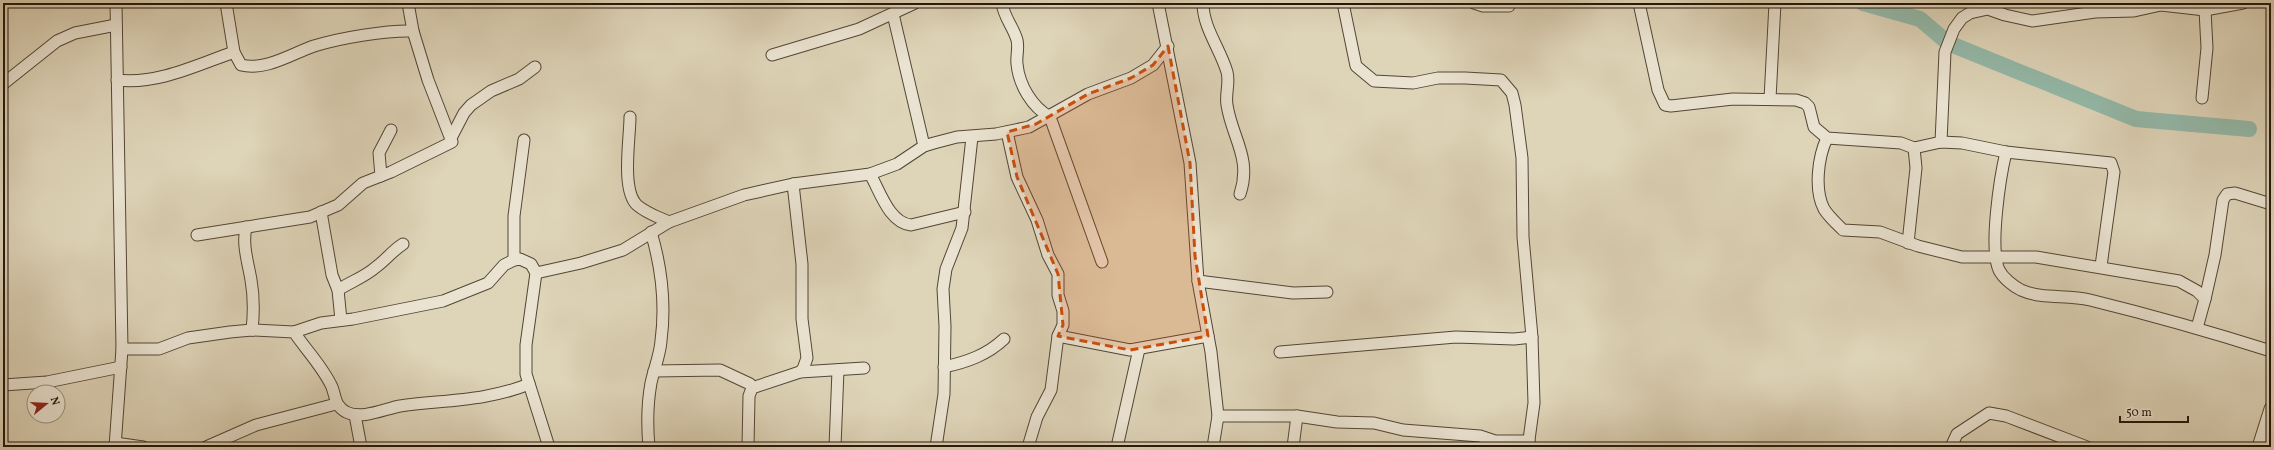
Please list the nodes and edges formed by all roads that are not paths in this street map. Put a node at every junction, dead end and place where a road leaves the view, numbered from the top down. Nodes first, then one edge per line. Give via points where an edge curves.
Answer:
1 (116, 3) edge
2 (226, 3) edge
3 (408, 3) edge
4 (915, 3) edge
5 (1002, 3) edge
6 (1158, 3) edge
7 (1203, 3) edge
8 (1343, 3) edge
9 (1474, 3) edge
10 (1639, 3) edge
11 (1775, 3) edge
12 (2243, 3) edge
13 (1509, 6) dead end
14 (1987, 6) edge
15 (2206, 10) junction
16 (893, 14) junction
17 (116, 25) junction
18 (413, 31) junction
19 (1168, 46) junction
20 (234, 52) junction
21 (772, 55) dead end
22 (535, 67) dead end
23 (117, 80) junction
24 (3, 84) edge
25 (2202, 98) dead end
26 (1770, 99) junction
27 (630, 117) dead end
28 (1050, 117) junction
29 (391, 130) dead end
30 (1007, 132) junction
31 (972, 137) junction
32 (451, 138) junction
33 (1827, 138) junction
34 (524, 140) dead end
35 (1941, 142) junction
36 (924, 146) junction
37 (1914, 148) junction
38 (2006, 152) junction
39 (870, 174) junction
40 (381, 176) junction
41 (793, 184) junction
42 (1240, 194) dead end
43 (2271, 204) edge
44 (321, 212) junction
45 (965, 212) junction
46 (669, 222) junction
47 (246, 227) junction
48 (651, 232) junction
49 (197, 236) dead end
50 (1908, 243) junction
51 (403, 244) dead end
52 (1995, 257) junction
53 (514, 260) junction
54 (1102, 262) dead end
55 (2101, 266) junction
56 (536, 273) junction
57 (1198, 281) junction
58 (338, 290) junction
59 (1327, 292) dead end
60 (2205, 299) junction
61 (341, 320) junction
62 (2197, 328) junction
63 (252, 330) junction
64 (294, 332) junction
65 (1058, 336) junction
66 (1208, 336) junction
67 (1532, 337) junction
68 (1004, 339) dead end
69 (122, 349) junction
70 (1139, 349) junction
71 (2271, 351) edge
72 (1280, 352) dead end
73 (122, 367) junction
74 (944, 367) junction
75 (864, 368) dead end
76 (838, 370) junction
77 (654, 371) junction
78 (800, 372) junction
79 (529, 384) junction
80 (750, 384) dead end
81 (3, 385) edge
82 (336, 404) junction
83 (2271, 409) edge
84 (355, 415) junction
85 (1218, 416) junction
86 (1297, 416) junction
87 (1528, 444) edge
88 (115, 445) edge
89 (143, 447) edge
90 (206, 447) edge
91 (361, 447) edge
92 (549, 447) edge
93 (649, 447) edge
94 (748, 447) edge
95 (835, 447) edge
96 (936, 447) edge
97 (1028, 447) edge
98 (1117, 447) edge
99 (1213, 447) edge
100 (1294, 447) edge
101 (1952, 447) edge
102 (2087, 447) edge
103 (2259, 447) edge

1 - 17 street
2 - 20 street
3 - 18 street
4 - 16 street
5 - 28 street via 1006,21 1016,40 1017,64 1024,89 1039,111
6 - 19 street
7 - 42 street via 1210,33 1227,73 1227,104 1243,154 1245,176
8 - 67 street via 1356,66 1374,81 1413,83 1438,78 1465,78 1501,80 1508,86 1515,105 1522,158 1523,237
9 - 13 street via 1484,6
10 - 26 street via 1658,90 1665,105 1733,99
11 - 26 street
12 - 15 street
14 - 15 street via 2005,15 2032,21 2095,12 2134,11 2161,5
14 - 35 street via 1962,18 1948,43 1943,66
15 - 25 street via 2207,48
16 - 21 street via 859,29
16 - 36 street
17 - 23 street
17 - 24 street via 75,33 57,41
18 - 20 street via 400,30 346,38 314,46 277,61 250,67 241,65
18 - 32 street via 428,80
19 - 28 street via 1153,64 1131,78 1072,103
19 - 57 street via 1170,73 1190,163
20 - 23 street via 192,68 158,77 133,82
22 - 32 street via 519,79 491,91 471,104
23 - 69 street
26 - 33 street via 1805,103 1809,107 1814,127
27 - 46 street via 628,187 635,204 645,212
28 - 30 street via 1029,127
28 - 54 street
29 - 40 street via 379,153
30 - 31 street
30 - 65 street via 1017,177 1058,274 1058,295 1063,311 1063,325
31 - 36 street via 957,137
31 - 45 street
32 - 40 street via 452,142
33 - 37 street via 1901,143
33 - 50 street via 1822,150 1820,173 1820,192 1825,210 1843,230 1880,232
34 - 53 street via 514,216
35 - 37 street
35 - 38 street via 1962,143
36 - 39 street via 897,164
37 - 50 street via 1916,168
38 - 52 street
38 - 55 street via 2111,163 2114,172
39 - 41 street
39 - 45 street via 896,219 903,224 911,225
40 - 44 street via 363,183 338,205
41 - 46 street via 744,195
41 - 78 street via 802,264 802,319 807,358
43 - 60 street via 2235,193 2227,194 2223,200
44 - 47 street via 310,217
44 - 58 street via 332,275
45 - 74 street via 945,276
46 - 48 street
47 - 49 street
47 - 63 street via 246,261 255,306
48 - 56 street via 623,250 581,264
48 - 77 street via 660,263 665,301 661,343
50 - 52 street via 1962,258
51 - 58 street via 393,250 372,271
52 - 55 street via 2036,257
52 - 62 street via 1999,270 2020,290 2048,297 2089,300
53 - 56 street via 520,259 531,264
53 - 61 street via 504,266 488,283 443,301
55 - 60 street via 2179,281
56 - 79 street via 526,345 526,374
57 - 59 street via 1293,293
57 - 66 street
58 - 61 street
60 - 62 street
61 - 64 street via 321,323
62 - 71 street
63 - 64 street
63 - 69 street via 188,338 159,349
64 - 82 street via 319,365 332,388
65 - 70 street via 1130,350
65 - 97 street via 1051,390 1034,424
66 - 70 street
66 - 85 street
67 - 72 street via 1456,338
67 - 87 street via 1534,403
68 - 74 street via 983,354
69 - 73 street
70 - 98 street
73 - 81 street via 47,382
73 - 88 street
74 - 96 street via 940,429
75 - 76 street
76 - 78 street
76 - 95 street
77 - 80 street via 720,370
77 - 93 street via 646,416
78 - 94 street via 752,388 749,396
79 - 84 street via 496,395 446,403 400,406
79 - 92 street
82 - 84 street
82 - 90 street via 256,425
83 - 103 street
84 - 91 street
85 - 86 street
85 - 99 street
86 - 87 street via 1337,422 1374,423 1403,430 1480,436 1495,441
86 - 100 street
88 - 89 street
101 - 102 street via 1956,434 1989,413 2006,416

